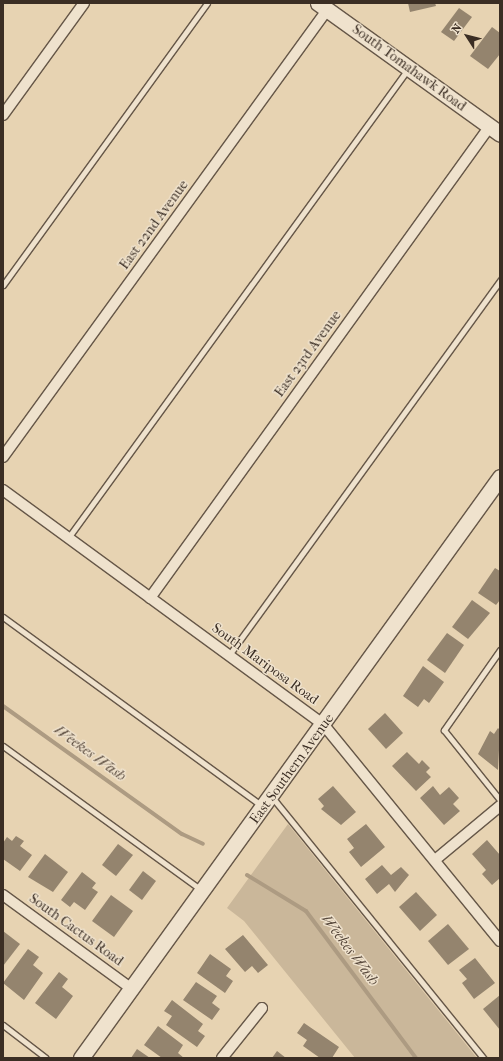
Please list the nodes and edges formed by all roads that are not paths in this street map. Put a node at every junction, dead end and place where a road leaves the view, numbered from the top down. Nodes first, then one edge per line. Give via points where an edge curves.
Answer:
1 (84, 3) edge
2 (207, 3) edge
3 (322, 6) edge
4 (409, 69) junction
5 (3, 115) edge
6 (495, 130) edge
7 (500, 280) edge
8 (3, 285) edge
9 (3, 457) edge
10 (500, 477) edge
11 (3, 490) edge
12 (68, 538) junction
13 (150, 598) junction
14 (3, 617) edge
15 (500, 650) edge
16 (229, 655) junction
17 (323, 724) junction
18 (3, 746) edge
19 (500, 800) edge
20 (268, 802) junction
21 (500, 806) edge
22 (435, 860) junction
23 (204, 891) junction
24 (3, 895) edge
25 (500, 941) edge
26 (132, 988) junction
27 (262, 1008) dead end
28 (3, 1025) edge
29 (46, 1058) edge
30 (81, 1058) edge
31 (222, 1058) edge
32 (483, 1058) edge

1 - 5 street
2 - 8 lane
3 - 4 main road, South Tomahawk Road
3 - 9 street, East 22nd Avenue
4 - 6 main road, South Tomahawk Road
4 - 12 lane
6 - 13 street, East 23rd Avenue
7 - 16 lane
10 - 17 main road, East Southern Avenue
11 - 12 street, South Mariposa Road
12 - 13 street, South Mariposa Road
13 - 16 street, South Mariposa Road
14 - 20 lane
15 - 19 lane via 444,730
16 - 17 street, South Mariposa Road
17 - 20 main road, East Southern Avenue
17 - 22 street, South Mariposa Road
18 - 23 lane
20 - 23 main road, East Southern Avenue
20 - 32 lane
21 - 22 street
22 - 25 street, South Mariposa Road
23 - 26 main road, East Southern Avenue
24 - 26 street, South Cactus Road
26 - 30 main road, East Southern Avenue
27 - 31 street
28 - 29 lane

